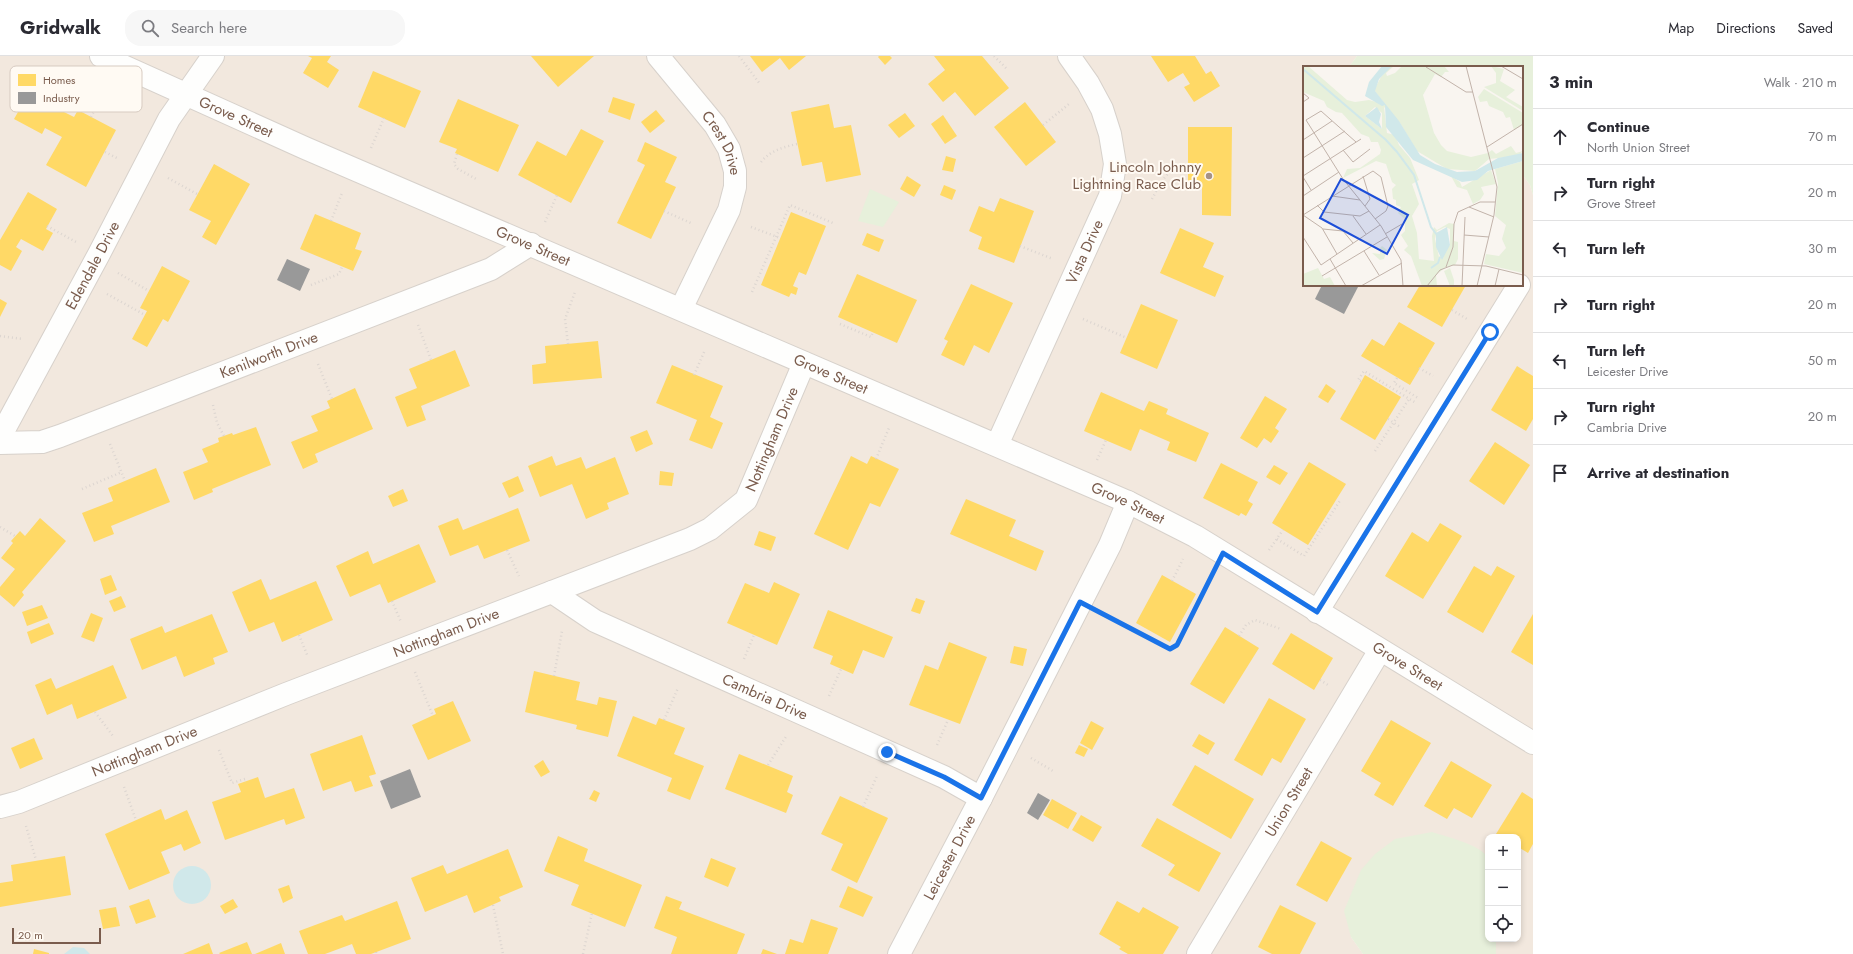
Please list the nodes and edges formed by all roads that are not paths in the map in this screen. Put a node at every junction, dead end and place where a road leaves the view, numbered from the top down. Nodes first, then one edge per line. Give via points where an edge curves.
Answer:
1 (213, 56) edge
2 (658, 56) edge
3 (1069, 56) edge
4 (110, 60) edge
5 (123, 66) edge
6 (142, 75) edge
7 (186, 95) junction
8 (531, 244) junction
9 (1518, 286) edge
10 (681, 309) junction
11 (804, 363) junction
12 (0, 437) edge
13 (0, 443) edge
14 (997, 445) junction
15 (1128, 502) junction
16 (559, 597) junction
17 (1317, 612) junction
18 (1380, 650) junction
19 (1533, 743) edge
20 (981, 798) junction
21 (9, 804) edge
22 (899, 954) edge
23 (1198, 954) edge

1 - 7 street
2 - 10 street, Crest Drive via 715,125 729,149 735,171 735,187 721,225
3 - 14 street, Vista Drive via 1091,88 1102,109 1110,134 1115,164 1110,196
4 - 5 street, Grove Street
6 - 7 street, Grove Street
7 - 8 street, Grove Street
7 - 12 street, Edendale Drive via 169,119 85,282
8 - 10 street, Grove Street
8 - 13 street, Kenilworth Drive via 491,269 42,442
9 - 17 street
10 - 11 street, Grove Street
11 - 14 street, Grove Street
11 - 16 street, Nottingham Drive via 746,500 710,529
14 - 15 street, Grove Street
15 - 17 street, Grove Street via 1195,536
15 - 20 street, Leicester Drive via 1110,545
16 - 20 street, Cambria Drive via 595,621 944,777
16 - 21 street, Nottingham Drive via 404,649
17 - 18 street, Grove Street
18 - 19 street, Grove Street
18 - 23 street, Union Street
20 - 22 street, Leicester Drive

